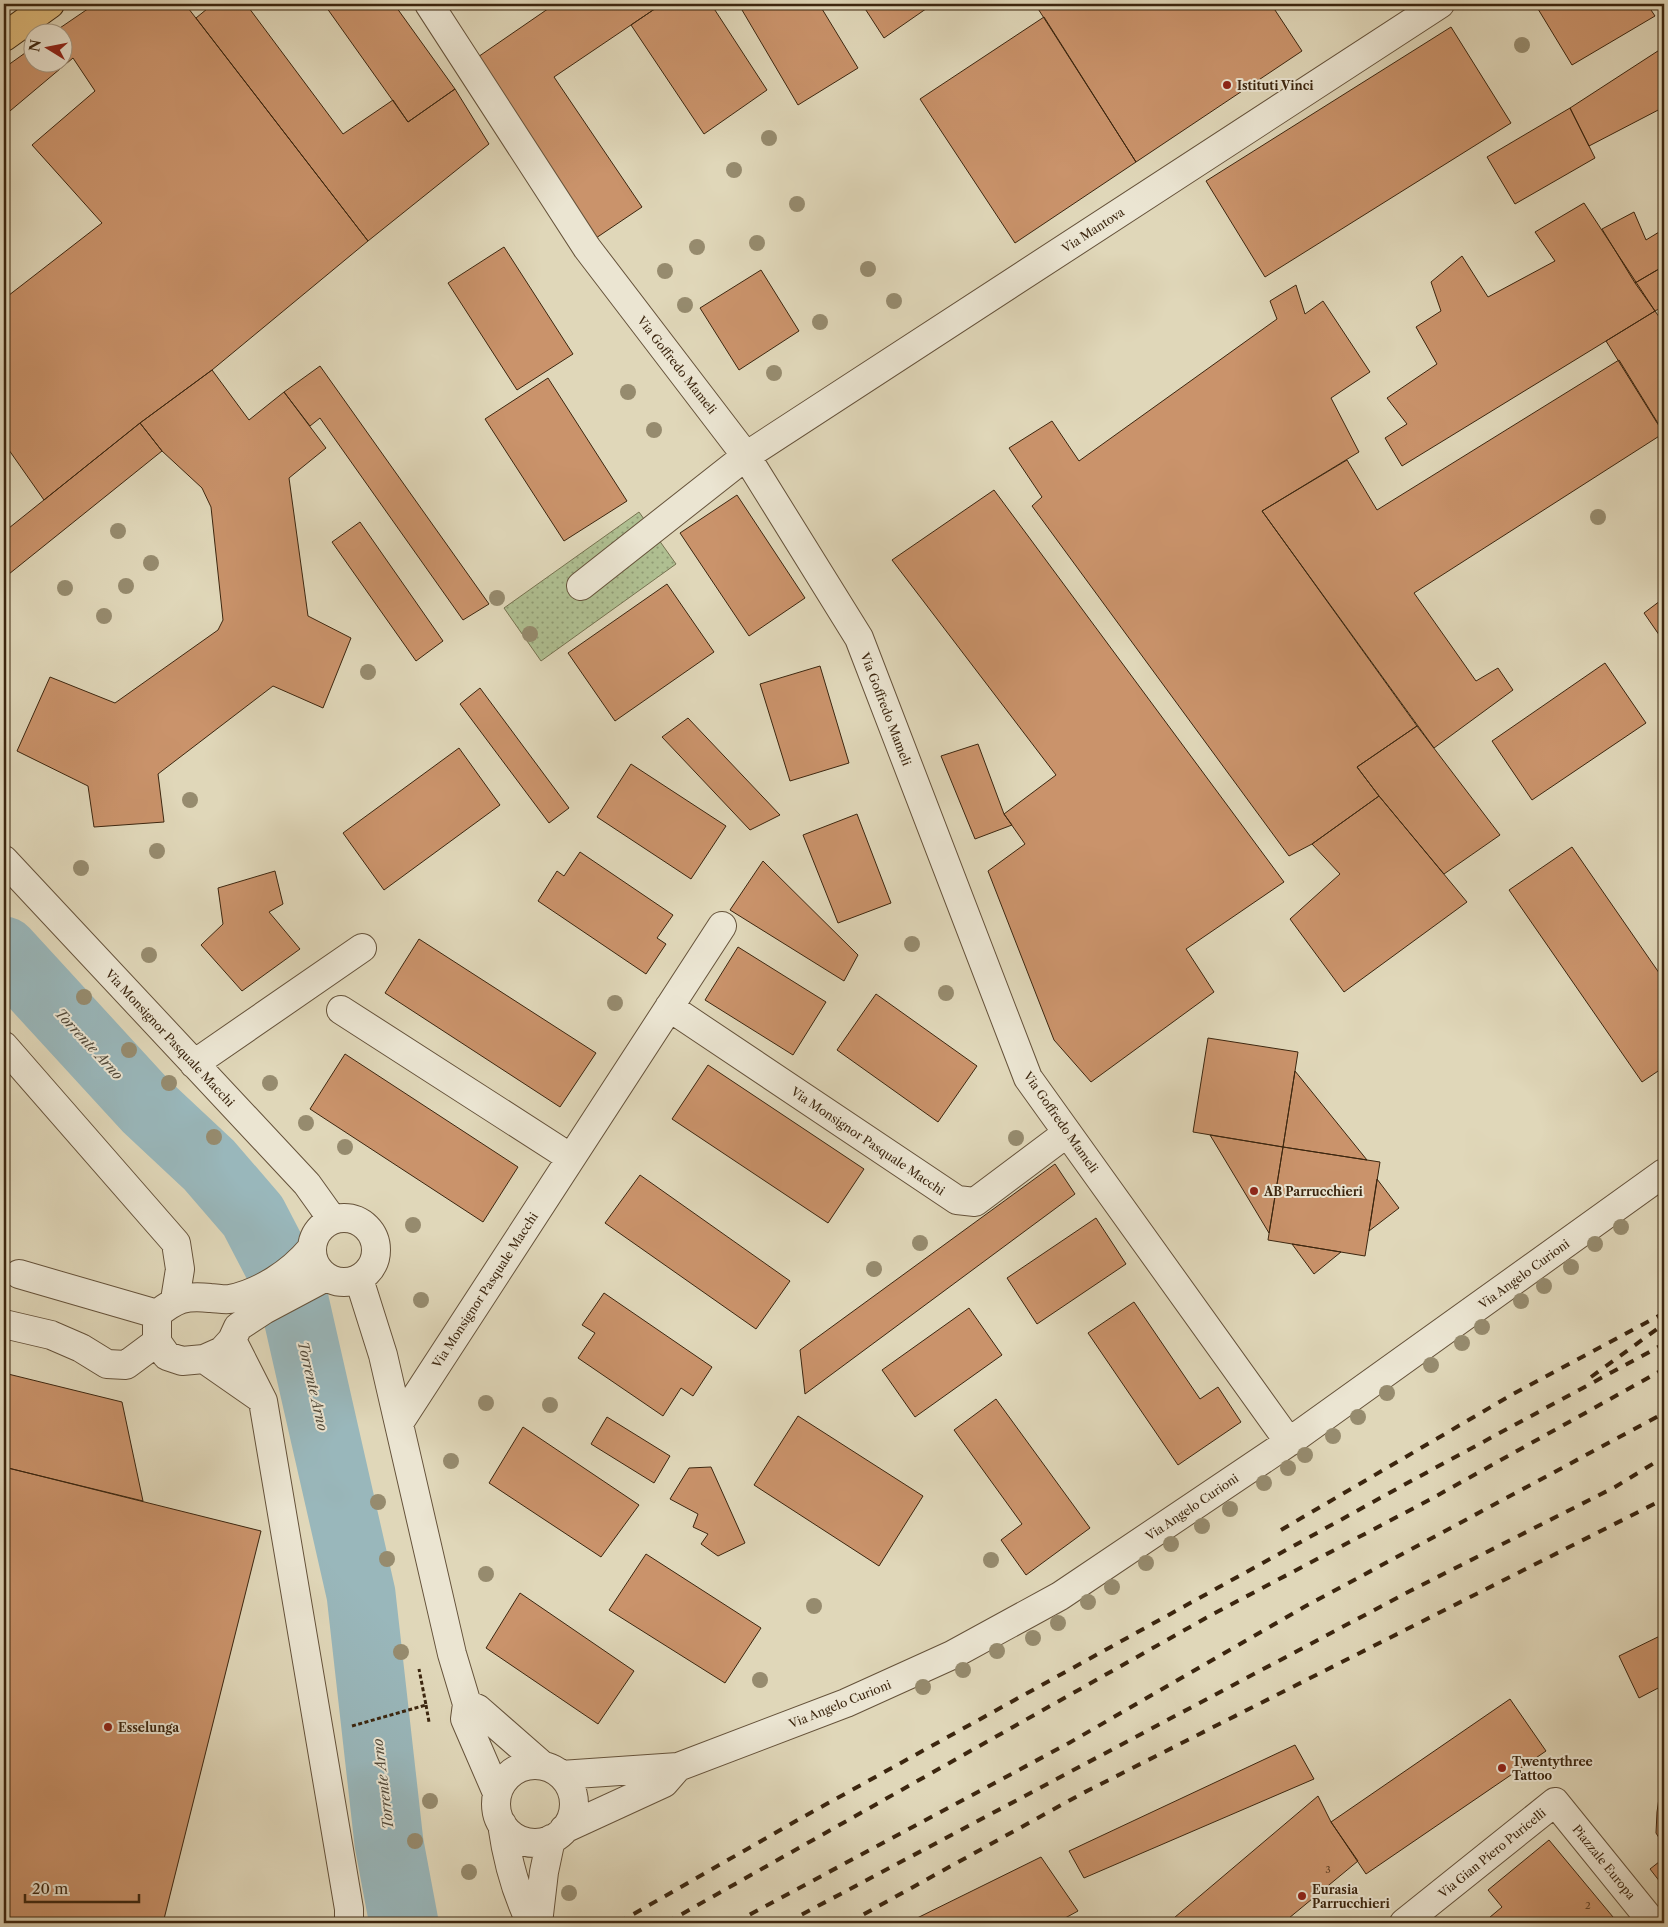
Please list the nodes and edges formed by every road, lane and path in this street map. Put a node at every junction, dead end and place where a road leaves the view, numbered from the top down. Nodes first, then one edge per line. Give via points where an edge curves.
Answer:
1 (50, 4) edge
2 (1440, 4) edge
3 (433, 10) edge
4 (4, 37) edge
5 (746, 456) junction
6 (581, 586) dead end
7 (4, 860) edge
8 (722, 926) dead end
9 (362, 948) dead end
10 (669, 1007) junction
11 (341, 1010) dead end
12 (4, 1046) edge
13 (194, 1064) junction
14 (1068, 1133) junction
15 (571, 1158) junction
16 (1664, 1173) edge
17 (332, 1219) junction
18 (311, 1269) junction
19 (19, 1274) dead end
20 (359, 1279) junction
21 (260, 1300) junction
22 (166, 1307) junction
23 (4, 1324) edge
24 (232, 1340) junction
25 (157, 1342) junction
26 (204, 1359) junction
27 (263, 1401) junction
28 (399, 1423) junction
29 (1289, 1442) junction
30 (467, 1704) junction
31 (399, 1713) dead end
32 (347, 1728) dead end
33 (678, 1767) junction
34 (552, 1770) junction
35 (497, 1794) junction
36 (1555, 1802) joint
37 (502, 1824) junction
38 (558, 1834) junction
39 (349, 1923) edge
40 (531, 1923) edge
41 (538, 1923) edge
42 (1404, 1923) edge
43 (1652, 1923) edge

1 - 4 main road
2 - 5 street, Via Mantova
3 - 5 street, Via Goffredo Mameli via 587,248
5 - 6 street, Via Mantova
5 - 14 street, Via Goffredo Mameli via 859,638 1028,1078
7 - 13 street, Via Monsignor Pasquale Macchi
8 - 10 street, Via Monsignor Pasquale Macchi
9 - 13 street
10 - 14 street, Via Monsignor Pasquale Macchi via 957,1200 975,1202
10 - 15 street, Via Monsignor Pasquale Macchi
11 - 15 street
12 - 22 street via 176,1243 180,1269
13 - 17 street, Via Monsignor Pasquale Macchi via 307,1184
14 - 29 street, Via Goffredo Mameli
15 - 28 street, Via Monsignor Pasquale Macchi
16 - 29 street, Via Angelo Curioni
17 - 18 street via 314,1236
17 - 20 street via 348,1217 364,1223 374,1236 376,1252 371,1268
18 - 20 street via 333,1281 346,1283
18 - 21 street
19 - 22 street
20 - 28 street via 383,1355
21 - 22 street via 199,1297
21 - 24 street via 238,1327
22 - 25 street
23 - 25 street via 51,1335 107,1364 126,1365
24 - 26 street via 222,1351
24 - 27 street
25 - 26 street via 167,1356 182,1361
26 - 27 street
27 - 39 street
28 - 30 street via 452,1654
29 - 33 street, Via Angelo Curioni via 1060,1596 952,1655 846,1703
30 - 34 street via 478,1709 527,1754
30 - 35 street via 465,1719
31 - 32 path
33 - 34 street, Via Angelo Curioni
33 - 38 street, Via Angelo Curioni via 664,1783
34 - 35 street via 519,1768 502,1782
34 - 38 street via 573,1796 571,1819
35 - 37 street via 496,1809
36 - 42 street, Via Gian Piero Puricelli
36 - 43 street, Piazzale Europa
37 - 38 street via 524,1841 538,1842
37 - 40 street via 508,1866
38 - 41 street via 544,1872

